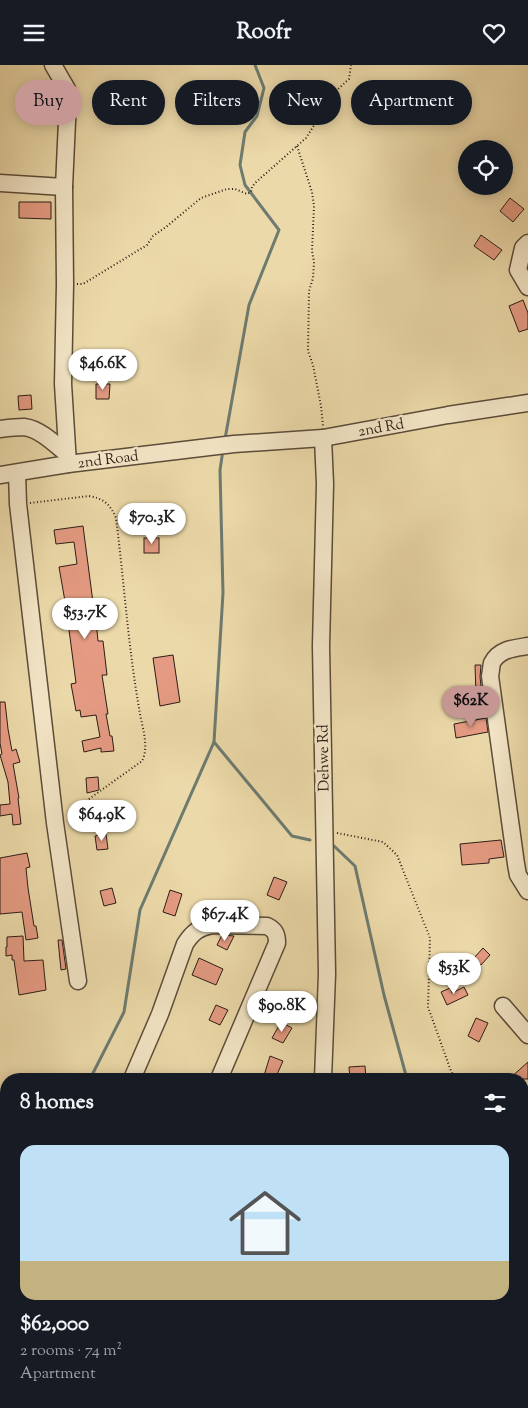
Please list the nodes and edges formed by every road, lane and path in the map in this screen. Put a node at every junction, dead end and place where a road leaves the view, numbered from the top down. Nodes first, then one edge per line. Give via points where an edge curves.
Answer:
1 (53, 65) edge
2 (351, 65) edge
3 (297, 146) junction
4 (0, 183) edge
5 (64, 187) junction
6 (528, 243) edge
7 (65, 284) junction
8 (528, 287) edge
9 (528, 403) edge
10 (0, 429) edge
11 (323, 438) junction
12 (234, 444) joint
13 (68, 459) junction
14 (17, 473) junction
15 (0, 475) edge
16 (18, 504) junction
17 (528, 646) edge
18 (55, 823) junction
19 (325, 831) junction
20 (528, 891) edge
21 (78, 981) dead end
22 (503, 1006) dead end
23 (528, 1035) edge
24 (135, 1073) edge
25 (222, 1073) edge
26 (323, 1073) edge
27 (452, 1073) edge

1 - 5 street via 67,89 68,99
2 - 3 path via 349,79 336,91 306,138
3 - 7 path via 255,183 251,192 227,189 201,198 153,236 147,245 83,284
3 - 11 path via 314,206 308,351 321,406
4 - 5 street
5 - 7 street
6 - 8 street via 523,248 518,270
7 - 13 street via 62,384
9 - 11 street, 2nd Rd
10 - 13 street via 31,428
11 - 12 street, 2nd Rd
11 - 19 street, Dehwe Rd
12 - 13 street, 2nd Road
13 - 14 street, 2nd Road
14 - 15 street, 2nd Road
14 - 16 street
16 - 18 street
16 - 18 path via 89,496 99,497 114,512 128,639 144,736 145,755 142,761
17 - 20 street via 500,654 492,663 490,676 518,875
18 - 21 street
19 - 26 street, Dehwe Rd via 327,974
19 - 27 path via 383,842 397,855 430,938 428,1007
22 - 23 street
24 - 25 street via 190,937 212,925 267,925 277,935 277,943

